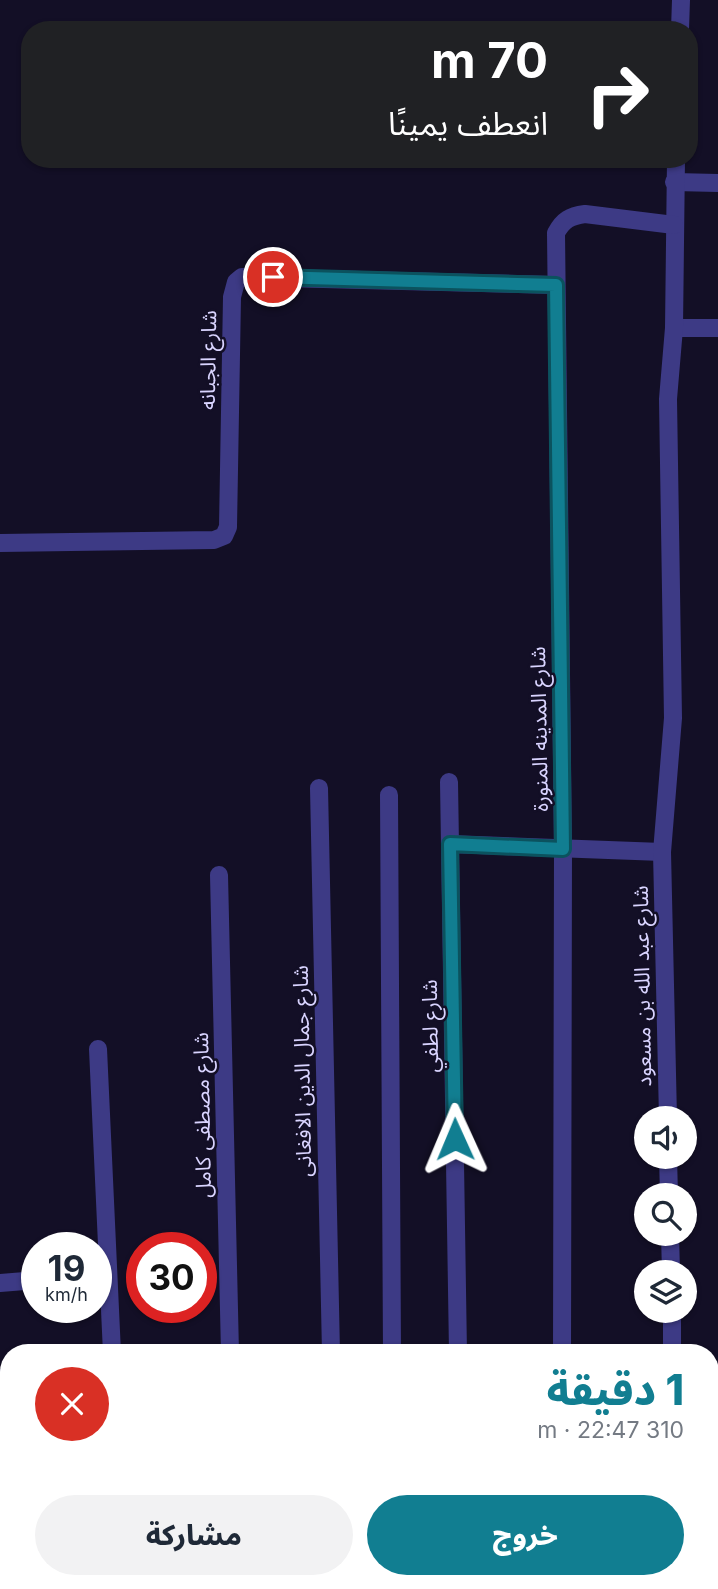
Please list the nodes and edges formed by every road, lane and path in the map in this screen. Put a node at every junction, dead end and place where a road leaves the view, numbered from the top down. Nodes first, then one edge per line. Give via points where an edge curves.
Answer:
1 (681, 0) edge
2 (680, 21) edge
3 (675, 168) edge
4 (674, 182) junction
5 (718, 183) edge
6 (674, 225) junction
7 (556, 285) junction
8 (674, 328) junction
9 (718, 328) edge
10 (0, 543) edge
11 (449, 782) dead end
12 (319, 788) dead end
13 (388, 795) dead end
14 (450, 844) junction
15 (563, 849) junction
16 (662, 852) junction
17 (219, 875) dead end
18 (98, 1049) dead end
19 (668, 1106) edge
20 (102, 1232) edge
21 (21, 1281) edge
22 (0, 1283) edge
23 (109, 1323) edge
24 (671, 1323) edge
25 (111, 1344) edge
26 (230, 1344) edge
27 (331, 1344) edge
28 (392, 1344) edge
29 (458, 1344) edge
30 (562, 1344) edge
31 (672, 1344) edge

1 - 2 street
3 - 4 street, شارع عبد الله بن مسعود
4 - 5 street
4 - 6 street, شارع عبد الله بن مسعود
6 - 7 street, شارع المدينه المنورة via 572,216 556,233
6 - 8 street, شارع عبد الله بن مسعود
7 - 10 street, شارع الجبانه via 242,278 236,282 233,297 228,527 224,536 214,540
7 - 15 street, شارع المدينه المنورة
8 - 9 street
8 - 16 street, شارع عبد الله بن مسعود via 668,398 673,718
11 - 14 street, شارع لطفي
12 - 27 street, شارع جمال الدين الافغانى
13 - 28 street
14 - 15 street
14 - 29 street, شارع لطفي
15 - 16 street
15 - 30 street, شارع المدينه المنورة
16 - 19 street, شارع عبد الله بن مسعود
17 - 26 street, شارع مصطفى كامل
18 - 20 street
21 - 22 street
23 - 25 street
24 - 31 street

